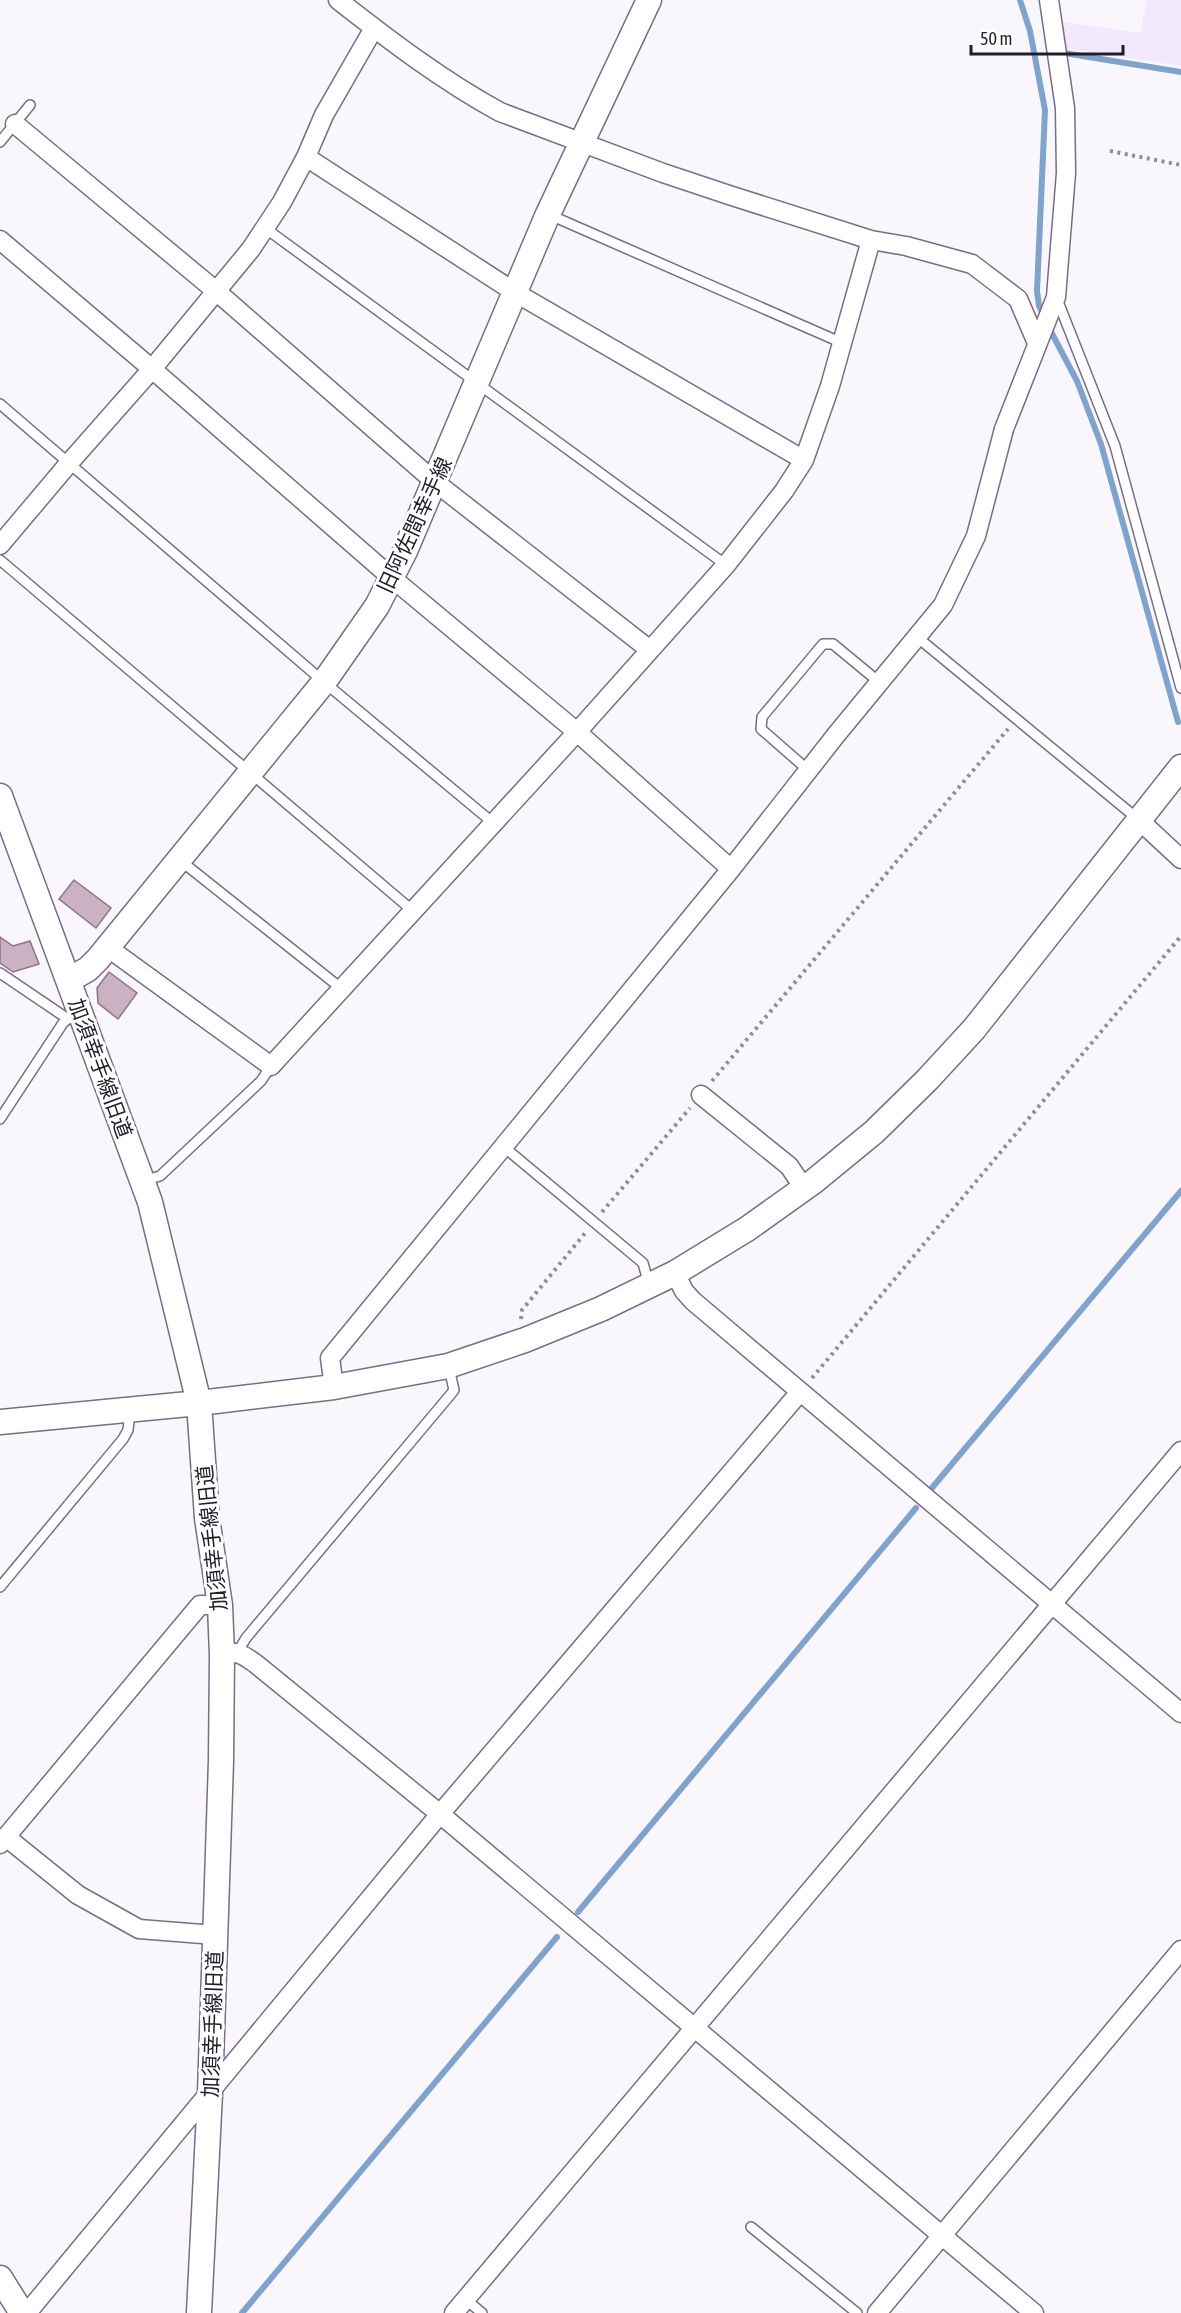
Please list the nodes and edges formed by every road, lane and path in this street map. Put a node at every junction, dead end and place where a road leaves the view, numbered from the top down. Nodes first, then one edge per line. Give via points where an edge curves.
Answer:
1 (338, 0) edge
2 (649, 0) edge
3 (1049, 0) edge
4 (374, 28) junction
5 (30, 105) dead end
6 (15, 124) junction
7 (581, 140) junction
8 (0, 142) edge
9 (1110, 151) dead end
10 (306, 157) junction
11 (1181, 165) edge
12 (548, 214) junction
13 (265, 228) junction
14 (0, 240) edge
15 (871, 240) junction
16 (216, 291) junction
17 (516, 293) junction
18 (1054, 303) junction
19 (1039, 339) junction
20 (840, 342) junction
21 (152, 369) junction
22 (476, 383) junction
23 (0, 404) edge
24 (804, 460) junction
25 (70, 462) junction
26 (435, 482) junction
27 (0, 546) edge
28 (0, 560) edge
29 (726, 565) junction
30 (392, 578) junction
31 (917, 637) junction
32 (650, 650) junction
33 (324, 682) junction
34 (879, 682) junction
35 (1181, 688) edge
36 (1017, 718) junction
37 (577, 732) junction
38 (1181, 767) edge
39 (808, 770) junction
40 (249, 773) junction
41 (0, 796) edge
42 (1139, 820) junction
43 (492, 822) junction
44 (179, 859) junction
45 (1181, 859) edge
46 (731, 869) junction
47 (413, 911) junction
48 (1181, 936) edge
49 (107, 947) junction
50 (0, 973) edge
51 (69, 980) junction
52 (342, 989) junction
53 (74, 1016) junction
54 (271, 1066) junction
55 (701, 1095) junction
56 (0, 1119) edge
57 (504, 1147) junction
58 (142, 1181) junction
59 (804, 1188) junction
60 (594, 1222) junction
61 (675, 1273) junction
62 (649, 1286) junction
63 (525, 1340) junction
64 (448, 1366) junction
65 (334, 1387) junction
66 (800, 1392) junction
67 (199, 1403) junction
68 (130, 1410) junction
69 (0, 1422) edge
70 (1181, 1450) edge
71 (0, 1587) edge
72 (220, 1605) junction
73 (1052, 1605) junction
74 (229, 1654) junction
75 (1181, 1713) edge
76 (440, 1814) junction
77 (3, 1840) edge
78 (215, 1935) junction
79 (1181, 1950) edge
80 (694, 2029) junction
81 (210, 2093) junction
82 (751, 2227) dead end
83 (941, 2237) junction
84 (0, 2278) edge
85 (459, 2306) edge
86 (22, 2313) edge
87 (27, 2313) edge
88 (199, 2313) edge
89 (482, 2313) edge
90 (857, 2313) edge
91 (877, 2313) edge
92 (1034, 2313) edge

1 - 4 street
2 - 7 street, 旧阿佐間幸手線
3 - 18 street via 1065,108 1066,173
4 - 7 street via 475,98 525,122
4 - 10 street via 324,115
5 - 6 lane
6 - 8 lane
6 - 16 street
7 - 12 street, 旧阿佐間幸手線
7 - 15 street via 663,173
9 - 11 path
10 - 13 street
10 - 17 street
12 - 17 street, 旧阿佐間幸手線
12 - 20 lane
13 - 16 street
13 - 22 lane
14 - 21 street
15 - 19 street via 972,264 1018,299
15 - 20 street
16 - 21 street
16 - 26 street
17 - 22 street, 旧阿佐間幸手線
17 - 24 street
18 - 19 street
18 - 35 lane via 1115,446
19 - 31 street via 1004,429 976,536 943,605
20 - 24 street via 830,386
21 - 25 street
21 - 30 street
22 - 26 street, 旧阿佐間幸手線
22 - 29 lane
23 - 25 lane
24 - 29 street
25 - 27 street
25 - 33 lane
26 - 30 street, 旧阿佐間幸手線
26 - 32 street
28 - 40 lane
29 - 32 street
30 - 33 street, 旧阿佐間幸手線
30 - 37 street
31 - 34 street
31 - 36 lane
32 - 37 street
33 - 40 street, 旧阿佐間幸手線
33 - 43 lane
34 - 39 street
34 - 39 lane via 832,644 823,644 762,717 761,729
36 - 42 lane
36 - 55 path
37 - 43 street
37 - 46 street
38 - 42 street
39 - 46 street
40 - 44 street, 旧阿佐間幸手線
40 - 47 lane
41 - 51 street, 加須幸手線旧道
42 - 45 street
42 - 59 street via 974,1029 874,1132
43 - 47 street
44 - 49 street, 旧阿佐間幸手線
44 - 52 lane
46 - 57 street
47 - 52 street
48 - 66 path
49 - 51 street, 旧阿佐間幸手線 via 88,969
49 - 54 street
50 - 53 lane
51 - 53 street, 加須幸手線旧道
52 - 54 street
53 - 56 lane
53 - 58 street, 加須幸手線旧道
54 - 58 lane via 261,1081 176,1162 159,1176
55 - 59 street via 789,1166
55 - 60 path
57 - 60 lane
57 - 65 street via 330,1358
58 - 67 street, 加須幸手線旧道 via 166,1262
59 - 61 street
60 - 62 lane via 643,1263
60 - 63 path via 522,1310
61 - 62 street
61 - 66 street via 693,1301
62 - 63 street
63 - 64 street
64 - 65 street
64 - 74 lane via 454,1389 451,1394
65 - 67 street
66 - 73 street
66 - 76 street
67 - 68 street
67 - 72 street, 加須幸手線旧道 via 207,1518
68 - 69 street
68 - 71 lane via 123,1439
70 - 73 street
72 - 74 street, 加須幸手線旧道
72 - 77 street via 200,1605
73 - 75 street
73 - 80 street
74 - 76 street via 243,1654
74 - 78 street, 加須幸手線旧道
76 - 80 street
76 - 81 street
77 - 78 street via 78,1895 139,1929
78 - 81 street, 加須幸手線旧道
79 - 83 street
80 - 83 street
80 - 85 street
81 - 87 street
81 - 88 street, 加須幸手線旧道
82 - 90 lane
83 - 91 street
83 - 92 street
84 - 86 street
85 - 89 lane

